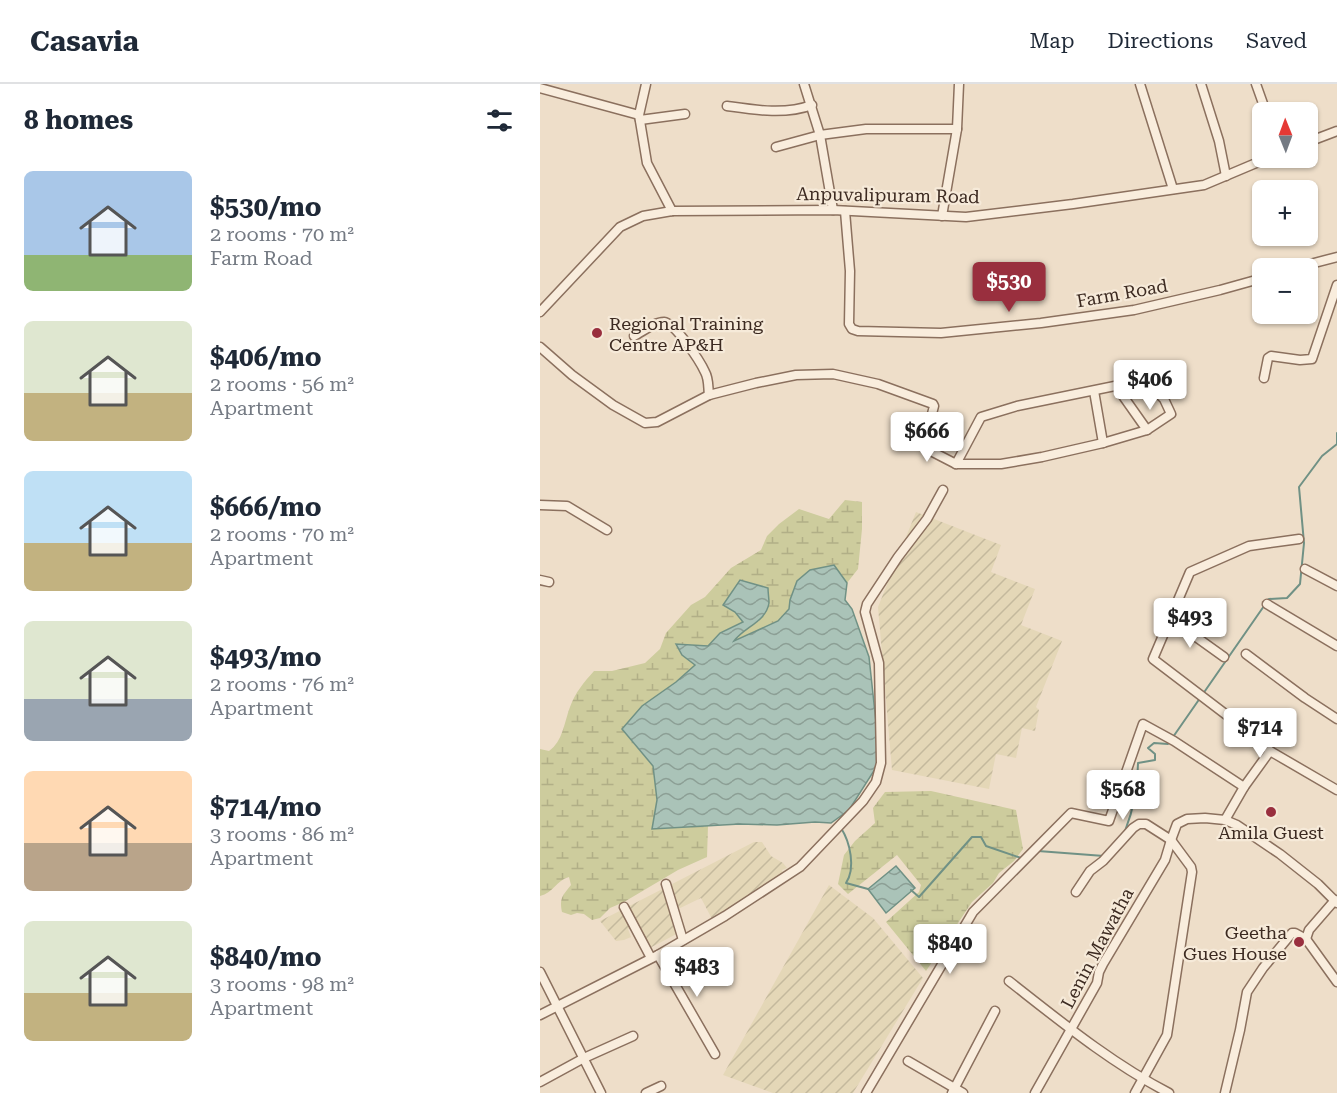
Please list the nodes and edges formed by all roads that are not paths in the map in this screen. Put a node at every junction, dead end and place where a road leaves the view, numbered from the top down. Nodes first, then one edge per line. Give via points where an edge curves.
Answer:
1 (646, 84) edge
2 (804, 84) edge
3 (958, 84) edge
4 (1140, 84) edge
5 (1201, 84) edge
6 (1256, 84) edge
7 (540, 88) edge
8 (1262, 102) edge
9 (812, 105) junction
10 (727, 106) dead end
11 (685, 114) dead end
12 (639, 118) junction
13 (957, 129) junction
14 (1337, 130) edge
15 (820, 135) junction
16 (1318, 138) edge
17 (776, 147) dead end
18 (1252, 165) edge
19 (1227, 176) junction
20 (1173, 189) junction
21 (833, 210) junction
22 (672, 211) junction
23 (845, 211) junction
24 (942, 216) junction
25 (1337, 256) edge
26 (1318, 261) edge
27 (1252, 281) edge
28 (1337, 285) edge
29 (540, 310) edge
30 (634, 336) dead end
31 (540, 347) edge
32 (1158, 374) dead end
33 (1264, 378) dead end
34 (1144, 380) junction
35 (1116, 386) junction
36 (1094, 391) junction
37 (709, 395) junction
38 (1147, 430) junction
39 (1103, 443) junction
40 (956, 464) junction
41 (943, 490) dead end
42 (540, 505) edge
43 (607, 530) dead end
44 (1299, 539) dead end
45 (1305, 569) dead end
46 (1337, 586) edge
47 (1267, 604) dead end
48 (1171, 619) junction
49 (1337, 646) edge
50 (1246, 654) dead end
51 (1224, 657) dead end
52 (1337, 718) edge
53 (1270, 751) junction
54 (1244, 787) junction
55 (1337, 790) edge
56 (1225, 820) junction
57 (1171, 840) junction
58 (666, 884) dead end
59 (1076, 892) dead end
60 (1336, 902) edge
61 (624, 907) dead end
62 (1306, 939) junction
63 (682, 940) junction
64 (654, 956) junction
65 (540, 972) edge
66 (1009, 981) dead end
67 (1337, 982) edge
68 (557, 1006) junction
69 (994, 1011) dead end
70 (540, 1015) edge
71 (1071, 1030) junction
72 (633, 1036) dead end
73 (715, 1054) dead end
74 (584, 1058) junction
75 (908, 1061) dead end
76 (1143, 1079) junction
77 (540, 1082) edge
78 (661, 1086) dead end
79 (956, 1092) edge
80 (601, 1093) edge
81 (646, 1093) edge
82 (866, 1093) edge
83 (1035, 1093) edge
84 (1135, 1093) edge
85 (1169, 1093) edge
86 (1225, 1093) edge

1 - 12 street
2 - 9 street
3 - 13 street
4 - 20 street
5 - 19 street
6 - 8 street
7 - 12 street
9 - 10 street via 796,110 762,111
9 - 15 street
11 - 12 street
12 - 22 street via 647,164
13 - 15 street via 866,129
13 - 24 street
14 - 16 street
15 - 17 street
15 - 21 street
18 - 19 street, Anpuvalipuram Road
19 - 20 street, Anpuvalipuram Road via 1204,185
20 - 24 street, Anpuvalipuram Road via 966,217
21 - 22 street, Anpuvalipuram Road
21 - 23 street, Anpuvalipuram Road
22 - 29 street, Anpuvalipuram Road via 643,216 620,227
23 - 24 street, Anpuvalipuram Road
23 - 27 street, Farm Road via 849,324 858,331 941,333 1041,323 1134,310
25 - 26 street
28 - 33 street via 1312,359 1271,356
30 - 37 street via 655,324 670,325 705,371
31 - 37 street via 613,405 645,423 657,422
32 - 34 street
34 - 35 street
34 - 38 street via 1164,399 1171,414
35 - 36 street
35 - 38 street
36 - 39 street
36 - 40 street via 981,417
37 - 40 street via 796,375 833,374 878,384 933,404 925,447
38 - 39 street
39 - 40 street via 1001,464
41 - 63 street via 865,612 879,663 881,763 876,782 800,867
42 - 43 street via 567,506
44 - 48 street via 1249,546 1190,572
45 - 46 street
47 - 49 street
48 - 51 street
48 - 53 street via 1153,659
50 - 52 street
53 - 54 street
53 - 55 street
54 - 56 street
54 - 82 street via 1143,724 1109,821 1071,813 973,912
56 - 57 street, Lenin Mawatha via 1187,819 1177,824
56 - 60 street, Lenin Mawatha via 1280,854
57 - 59 street via 1146,824 1139,824 1090,871
57 - 71 street, Lenin Mawatha via 1164,860 1103,964
57 - 76 street via 1192,872 1167,1035
58 - 63 street
60 - 62 street via 1309,930
61 - 64 street
62 - 67 street
62 - 86 street via 1292,933 1247,992
63 - 64 street
64 - 68 street
64 - 73 street
65 - 68 street
66 - 71 street
68 - 70 street
68 - 74 street
69 - 79 street
71 - 76 street
71 - 83 street, Lenin Mawatha
72 - 74 street
74 - 77 street
74 - 80 street
75 - 79 street
76 - 84 street
76 - 85 street
78 - 81 street

